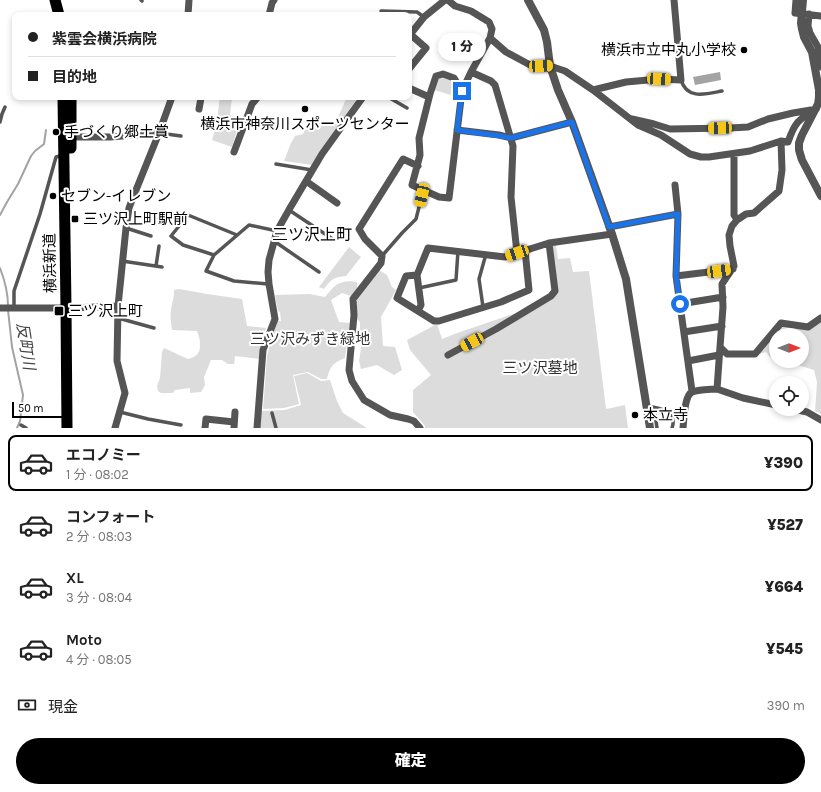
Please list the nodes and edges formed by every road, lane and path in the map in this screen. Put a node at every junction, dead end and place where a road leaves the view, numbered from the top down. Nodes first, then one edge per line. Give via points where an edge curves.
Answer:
1 (55, 0) edge
2 (63, 0) edge
3 (189, 0) edge
4 (274, 0) edge
5 (445, 0) edge
6 (448, 0) edge
7 (528, 0) edge
8 (674, 0) edge
9 (796, 0) edge
10 (803, 0) edge
11 (381, 11) dead end
12 (58, 12) edge
13 (65, 12) edge
14 (188, 12) edge
15 (270, 12) edge
16 (809, 14) junction
17 (821, 16) edge
18 (424, 17) junction
19 (412, 31) edge
20 (412, 35) edge
21 (490, 38) junction
22 (412, 65) edge
23 (550, 66) junction
24 (821, 68) edge
25 (471, 72) junction
26 (681, 80) junction
27 (820, 88) edge
28 (412, 89) edge
29 (593, 90) junction
30 (462, 91) junction
31 (722, 91) dead end
32 (429, 97) junction
33 (63, 100) edge
34 (70, 100) edge
35 (171, 100) edge
36 (201, 100) edge
37 (255, 100) edge
38 (361, 100) edge
39 (393, 100) edge
40 (5, 107) dead end
41 (818, 107) edge
42 (407, 108) dead end
43 (199, 109) dead end
44 (1, 114) edge
45 (631, 119) junction
46 (0, 122) edge
47 (572, 122) junction
48 (457, 130) junction
49 (159, 133) junction
50 (181, 136) dead end
51 (71, 137) junction
52 (511, 138) junction
53 (781, 141) junction
54 (234, 152) dead end
55 (734, 154) junction
56 (64, 155) junction
57 (276, 164) dead end
58 (418, 166) junction
59 (312, 170) junction
60 (306, 180) junction
61 (674, 185) dead end
62 (422, 192) junction
63 (821, 196) edge
64 (337, 203) dead end
65 (289, 210) junction
66 (678, 214) junction
67 (737, 220) junction
68 (126, 228) junction
69 (611, 230) junction
70 (277, 231) junction
71 (237, 235) junction
72 (151, 236) dead end
73 (274, 240) junction
74 (334, 240) dead end
75 (549, 243) junction
76 (158, 246) dead end
77 (525, 250) junction
78 (458, 251) junction
79 (517, 253) junction
80 (486, 254) junction
81 (214, 255) junction
82 (382, 256) junction
83 (122, 261) junction
84 (156, 266) junction
85 (162, 267) dead end
86 (733, 269) junction
87 (319, 272) dead end
88 (417, 276) junction
89 (676, 276) junction
90 (270, 284) junction
91 (419, 288) junction
92 (723, 298) junction
93 (680, 304) junction
94 (118, 306) junction
95 (484, 307) junction
96 (8, 308) edge
97 (69, 308) junction
98 (418, 311) junction
99 (117, 317) junction
100 (821, 318) edge
101 (722, 326) junction
102 (154, 328) dead end
103 (684, 332) junction
104 (720, 347) junction
105 (448, 355) dead end
106 (719, 355) junction
107 (688, 361) junction
108 (717, 388) junction
109 (692, 391) junction
110 (769, 404) edge
111 (648, 406) junction
112 (120, 412) junction
113 (235, 412) dead end
114 (272, 413) dead end
115 (809, 413) edge
116 (821, 420) edge
117 (21, 425) dead end
118 (181, 425) dead end
119 (234, 425) edge
120 (26, 428) edge
121 (67, 428) edge
122 (73, 428) edge
123 (115, 428) edge
124 (205, 428) edge
125 (257, 428) edge
126 (276, 428) edge
127 (420, 428) edge
128 (650, 428) edge
129 (657, 428) edge
130 (672, 428) edge
131 (683, 428) edge

1 - 12 highway
2 - 13 highway
3 - 14 street
4 - 15 street
5 - 18 street
6 - 21 street via 489,22 492,29
7 - 23 street via 544,30
8 - 26 street
9 - 16 street via 795,13
10 - 27 street via 802,29 812,52
11 - 18 lane via 416,12
16 - 17 street
16 - 24 street via 808,26 818,47
18 - 19 street
20 - 22 street via 426,48
21 - 23 street via 506,52 532,66
21 - 25 street
23 - 29 street via 565,71
23 - 47 street
25 - 30 street
25 - 52 street via 495,85
26 - 29 street via 626,82
26 - 31 lane via 688,91 697,95
27 - 41 street
28 - 32 street
29 - 45 street
30 - 32 street via 454,78 443,74 436,76
30 - 48 street
32 - 58 street via 419,138
33 - 56 highway, 横浜新道
34 - 51 highway, 横浜新道
35 - 49 street
36 - 43 street
37 - 54 street
38 - 59 street
39 - 42 lane
40 - 44 lane
41 - 45 street via 768,119 748,127 670,129
41 - 53 street via 799,119 788,142
41 - 63 street via 802,135 799,150
44 - 46 lane
45 - 55 street via 701,158
47 - 52 street
47 - 69 street
48 - 52 street
48 - 62 street via 449,198
49 - 50 lane
49 - 51 street
49 - 68 street via 132,200
51 - 97 highway, 横浜新道
52 - 79 street via 511,197
53 - 55 street via 750,152
53 - 67 street via 782,170 779,191 754,213 746,214
55 - 67 street via 734,214
56 - 96 lane via 56,157 40,214
56 - 97 highway, 横浜新道
57 - 59 lane
58 - 62 street via 412,185
58 - 82 street via 403,159 358,229
59 - 60 street
60 - 64 street
60 - 65 street
61 - 66 street
62 - 82 lane via 416,219
65 - 70 street
65 - 74 lane
66 - 69 street
66 - 89 street
67 - 86 street via 729,235
68 - 72 lane
68 - 83 street
69 - 75 street
69 - 111 street via 626,279
70 - 71 lane via 249,225
70 - 73 street
71 - 81 lane
71 - 81 lane via 188,215 171,236 183,245
73 - 87 lane
73 - 90 street via 268,260
75 - 77 street
75 - 105 street via 555,291 551,296
76 - 84 lane
77 - 79 street
77 - 95 street via 529,290
78 - 80 street
78 - 88 street via 428,248
78 - 91 lane via 456,280
79 - 80 street via 505,257
80 - 95 lane via 479,279
81 - 90 lane via 206,271 234,282
82 - 127 street via 381,263 353,299 349,370 352,381 364,400 390,415 414,421
83 - 84 lane
83 - 94 street
84 - 85 lane
86 - 89 street
86 - 92 street via 722,284
88 - 91 street
88 - 98 street via 406,276 397,298
89 - 93 street
90 - 125 street via 275,319 263,350
91 - 98 street via 421,305
92 - 93 street
92 - 101 street
93 - 103 street
94 - 97 street
94 - 99 street
95 - 98 street via 439,321 434,321
96 - 97 street
97 - 121 highway, 横浜新道
97 - 122 highway, 横浜新道
99 - 102 lane
99 - 112 street via 117,361 125,393
100 - 104 street via 808,327 781,323 755,354 726,354
101 - 103 street
101 - 104 street
103 - 107 street
104 - 106 street
106 - 107 street
106 - 108 street
107 - 109 street
108 - 109 street
108 - 110 street via 743,398
109 - 131 street via 686,401
111 - 128 street
111 - 129 lane via 655,414
111 - 130 lane via 667,411 672,417
112 - 118 lane
112 - 123 street
113 - 119 street
114 - 126 lane
115 - 116 street
117 - 120 lane
119 - 124 street via 206,419

